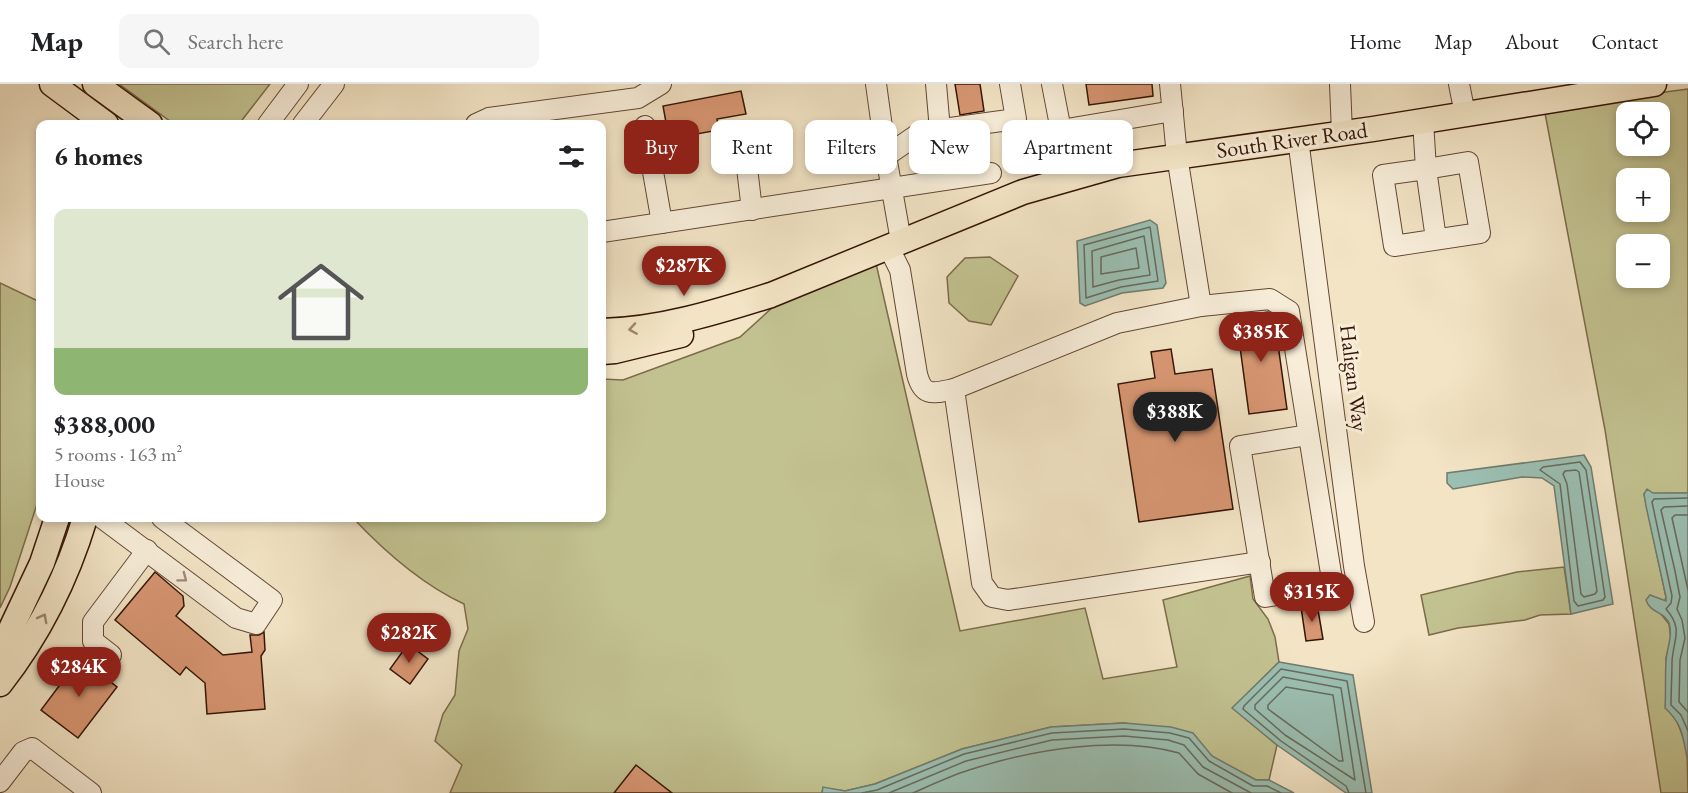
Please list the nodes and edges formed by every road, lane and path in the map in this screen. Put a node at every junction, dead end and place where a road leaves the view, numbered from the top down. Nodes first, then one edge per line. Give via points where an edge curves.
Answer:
1 (52, 84) edge
2 (95, 84) edge
3 (298, 84) edge
4 (334, 84) edge
5 (661, 84) edge
6 (876, 84) edge
7 (936, 84) edge
8 (1010, 84) edge
9 (1052, 84) edge
10 (1170, 84) edge
11 (1340, 84) edge
12 (1459, 84) edge
13 (1654, 84) edge
14 (1608, 87) edge
15 (1173, 111) junction
16 (1464, 114) junction
17 (101, 120) edge
18 (144, 120) edge
19 (271, 120) edge
20 (306, 120) edge
21 (485, 120) edge
22 (881, 120) edge
23 (939, 120) edge
24 (1059, 120) edge
25 (1120, 120) edge
26 (1423, 121) junction
27 (990, 123) edge
28 (1342, 133) junction
29 (1298, 139) junction
30 (1177, 156) junction
31 (1426, 169) junction
32 (991, 173) dead end
33 (653, 174) edge
34 (748, 174) edge
35 (889, 174) edge
36 (1069, 174) edge
37 (1070, 177) junction
38 (892, 189) junction
39 (752, 210) junction
40 (662, 223) junction
41 (606, 231) edge
42 (1436, 239) junction
43 (895, 244) junction
44 (771, 295) junction
45 (1200, 306) junction
46 (606, 331) edge
47 (606, 352) edge
48 (954, 389) junction
49 (1308, 435) junction
50 (56, 522) edge
51 (84, 522) edge
52 (167, 522) edge
53 (123, 524) edge
54 (142, 546) junction
55 (1260, 562) junction
56 (1364, 622) dead end
57 (0, 652) edge
58 (111, 655) dead end
59 (0, 684) edge
60 (0, 782) edge
61 (91, 793) edge

1 - 17 main road
2 - 18 main road
3 - 19 street
4 - 20 street
5 - 21 street via 638,98
6 - 22 street
7 - 23 street
8 - 27 street via 1016,119
9 - 24 street
10 - 15 street
11 - 28 street
12 - 16 street
13 - 14 main road, South River Road
14 - 16 main road, South River Road
15 - 25 street
15 - 30 street
16 - 26 main road, South River Road
26 - 28 main road, South River Road
26 - 31 street
28 - 29 main road, South River Road
29 - 30 main road, South River Road
29 - 56 street, Haligan Way
30 - 37 main road, South River Road
30 - 45 street
31 - 42 street
31 - 42 street via 1383,175 1394,246
31 - 42 street via 1468,162 1480,233
32 - 38 street
33 - 40 street
34 - 39 street
35 - 38 street
36 - 37 street
37 - 43 main road, South River Road
38 - 39 street
38 - 43 street
39 - 40 street
40 - 41 street
43 - 44 main road, South River Road
43 - 48 street via 922,388 935,392
44 -> 46 main road, South River Road via 675,321
44 - 47 main road, South River Road via 676,337
45 - 48 street via 1117,322
45 - 49 street via 1270,299 1289,310
48 - 55 street via 982,583 992,597 1008,600
49 - 55 street via 1240,446
49 - 55 street via 1333,586 1265,597
50 - 57 main road via 42,564
59 -> 51 main road via 42,622 66,573
54 -> 52 street via 236,618 256,624 272,600
53 - 54 street
54 - 58 street via 93,622 93,641
60 - 61 street via 23,752 32,748

